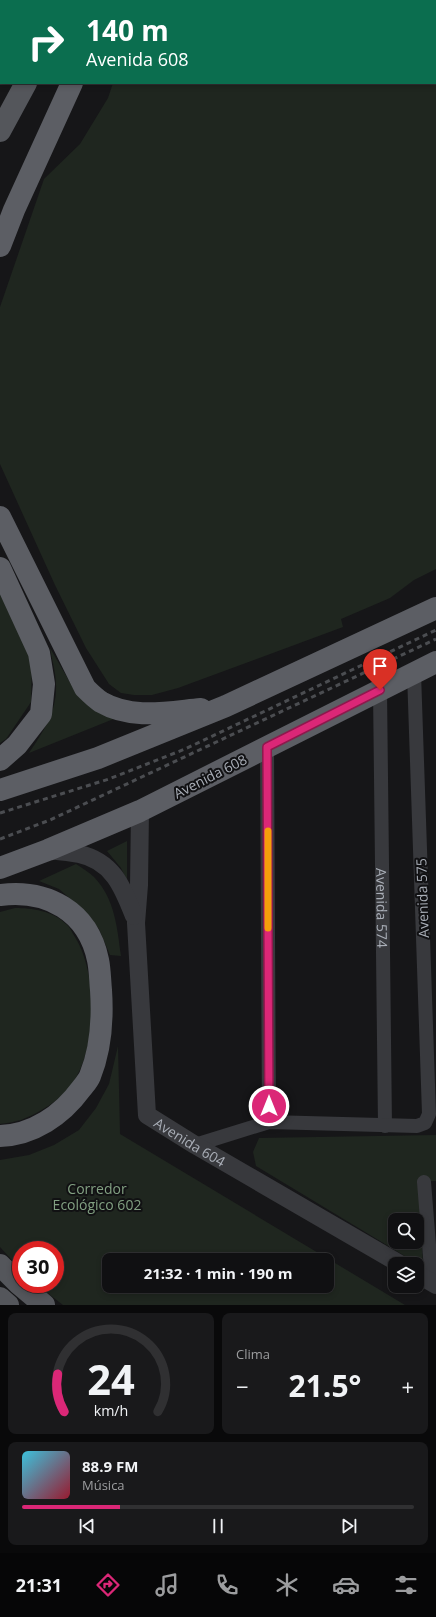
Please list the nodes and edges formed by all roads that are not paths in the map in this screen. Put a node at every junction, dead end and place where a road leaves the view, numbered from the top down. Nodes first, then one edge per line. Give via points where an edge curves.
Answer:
1 (25, 84) edge
2 (72, 84) edge
3 (0, 131) edge
4 (0, 246) edge
5 (0, 517) edge
6 (0, 568) edge
7 (436, 608) edge
8 (436, 662) edge
9 (414, 673) junction
10 (380, 690) junction
11 (226, 706) junction
12 (267, 747) junction
13 (0, 760) edge
14 (0, 790) edge
15 (140, 811) junction
16 (48, 850) junction
17 (0, 868) edge
18 (0, 895) edge
19 (136, 923) junction
20 (269, 1122) junction
21 (385, 1126) junction
22 (0, 1136) edge
23 (195, 1145) junction
24 (424, 1182) dead end
25 (388, 1257) edge
26 (0, 1265) edge
27 (428, 1280) edge
28 (0, 1298) edge
29 (8, 1305) edge
30 (44, 1305) edge

1 - 3 main road
2 - 4 highway
5 - 11 highway via 84,688 101,702 117,709 144,714
6 - 13 highway via 39,653 44,684 41,714 17,745
7 - 11 highway
8 - 9 highway, Avenida 608
9 - 10 highway, Avenida 608
9 - 21 street, Avenida 575 via 429,1114 425,1123 417,1126
10 - 12 highway, Avenida 608
10 - 21 street, Avenida 574
11 - 14 highway via 98,758
12 - 15 highway, Avenida 608
12 - 20 street
15 - 16 highway, Avenida 608
15 - 19 street, Avenida 604
16 - 17 highway, Avenida 608
16 - 19 street, Avenida 604 via 79,854 96,859 108,867 125,893
18 - 22 highway via 29,894 46,898 65,908 79,920 91,938 98,960 103,1015 99,1047 89,1078 74,1099 56,1117 33,1129
19 - 23 street, Avenida 604 via 147,1115
20 - 21 street
20 - 23 street
23 - 25 street, Avenida 604
24 - 27 street
26 - 30 main road
28 - 29 main road

